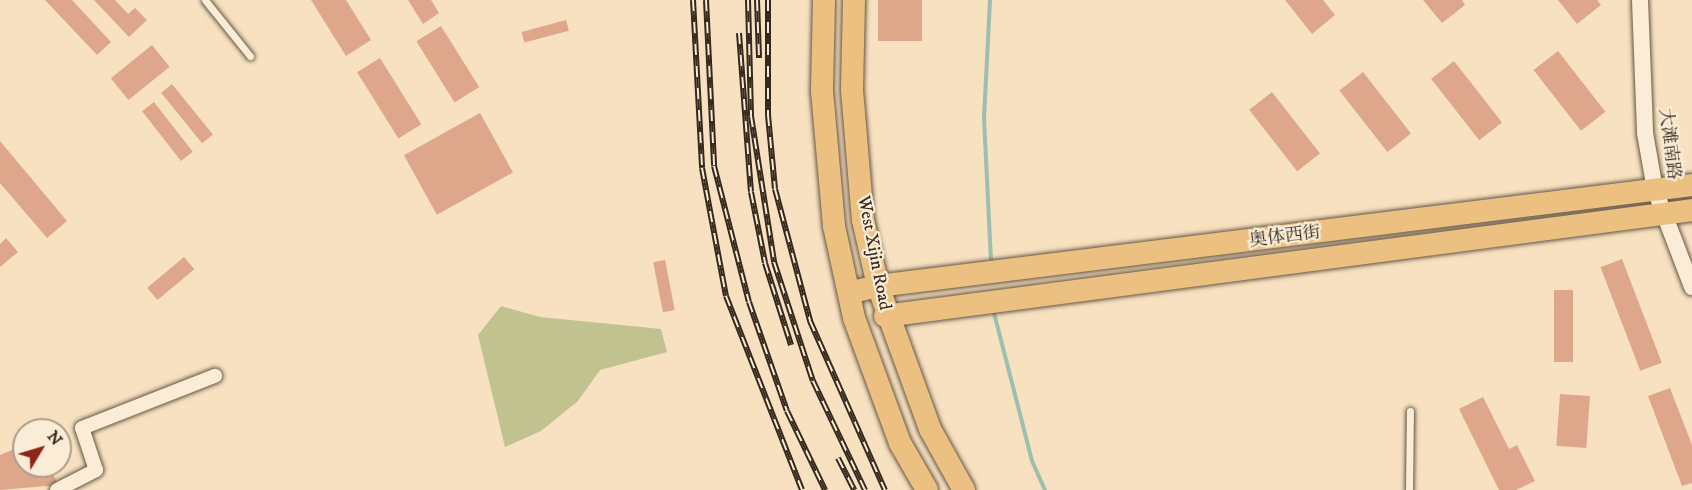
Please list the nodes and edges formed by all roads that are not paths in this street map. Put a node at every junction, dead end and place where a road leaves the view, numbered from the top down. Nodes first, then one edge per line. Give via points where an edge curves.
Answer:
1 (205, 0) edge
2 (824, 0) edge
3 (854, 0) edge
4 (1640, 0) edge
5 (250, 56) dead end
6 (1692, 185) edge
7 (1655, 190) junction
8 (1692, 210) edge
9 (1664, 214) junction
10 (878, 286) junction
11 (1692, 287) edge
12 (849, 293) junction
13 (885, 316) junction
14 (215, 376) dead end
15 (1410, 411) dead end
16 (57, 490) edge
17 (927, 490) edge
18 (964, 490) edge
19 (1409, 490) edge

1 - 5 lane
2 - 12 main road, West Xijin Road via 823,103 834,226
3 - 10 main road, West Xijin Road via 855,125 863,220
4 - 7 street, 大滩南路 via 1645,134
6 - 7 main road, 奥体西街
7 - 9 street, 大滩南路
7 - 10 main road, 奥体西街
8 - 9 main road, 奥体西街
9 - 11 street, 大滩南路
9 - 13 main road, 奥体西街
10 - 12 main road, 奥体西街
10 - 13 main road, West Xijin Road
12 - 17 main road, West Xijin Road via 900,443
13 - 18 main road, West Xijin Road via 930,429
14 - 16 street via 82,428 96,470
15 - 19 lane

